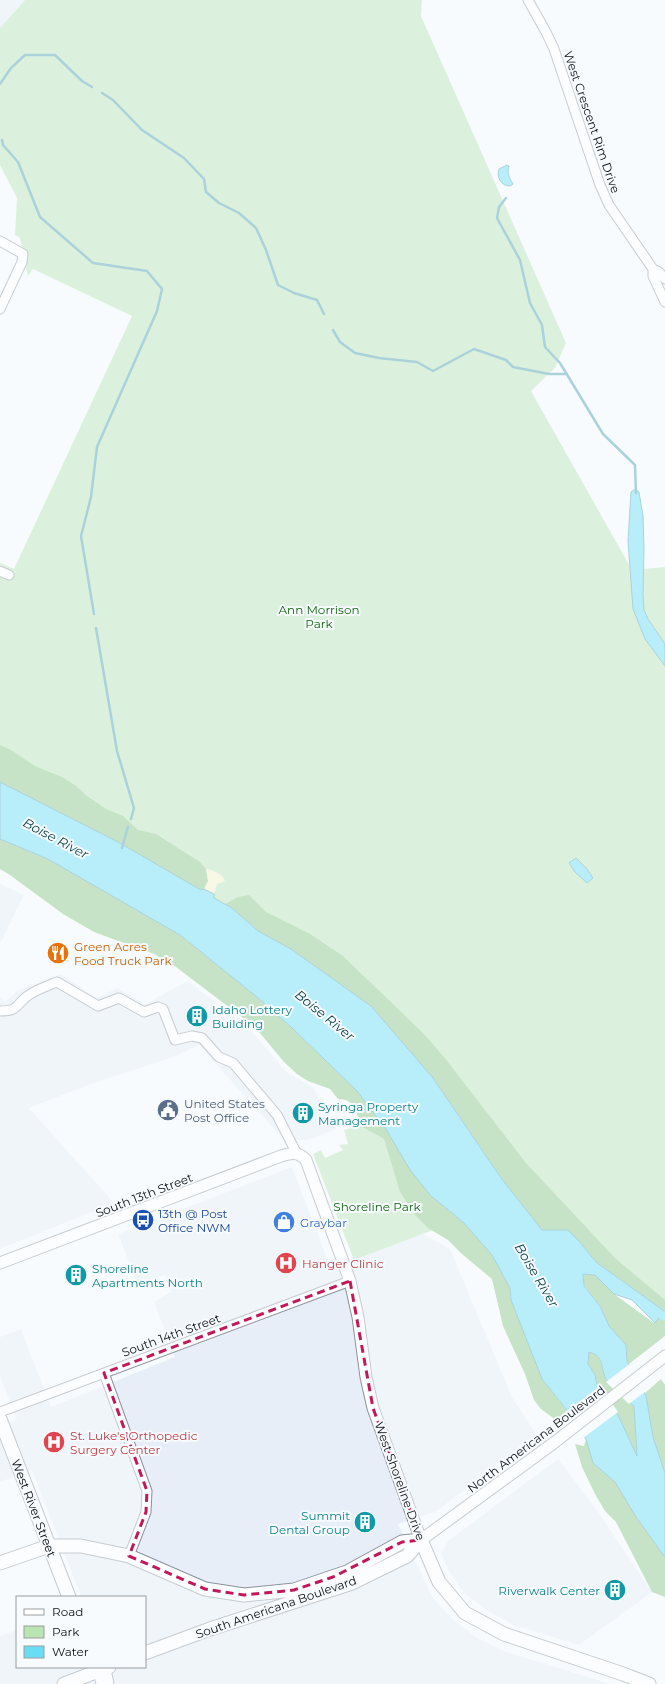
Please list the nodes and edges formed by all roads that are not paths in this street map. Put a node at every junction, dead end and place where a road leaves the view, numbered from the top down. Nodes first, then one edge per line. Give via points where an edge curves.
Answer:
1 (528, 0) edge
2 (0, 241) edge
3 (653, 269) junction
4 (665, 279) edge
5 (662, 293) edge
6 (665, 302) edge
7 (0, 309) edge
8 (0, 571) edge
9 (9, 575) dead end
10 (0, 1011) edge
11 (298, 1154) junction
12 (0, 1263) edge
13 (350, 1281) junction
14 (665, 1356) edge
15 (104, 1373) junction
16 (0, 1412) edge
17 (0, 1419) edge
18 (421, 1540) junction
19 (49, 1546) junction
20 (129, 1556) junction
21 (0, 1563) edge
22 (69, 1596) edge
23 (146, 1653) edge
24 (104, 1672) edge
25 (64, 1684) edge
26 (649, 1684) edge

1 - 3 street, West Crescent Rim Drive via 554,49 609,205
2 - 7 street via 23,254 22,262
3 - 4 street, West Crescent Rim Drive
3 - 5 street, West Crescent Rim Drive via 653,276
5 - 6 street, West Crescent Rim Drive
8 - 9 street
10 - 11 street via 18,1007 26,997 57,982 98,1006 119,998 144,1012 158,1007 164,1009 175,1040 192,1036 202,1038 219,1057 233,1064 277,1115
11 - 12 street, South 13th Street via 281,1156
11 - 13 street, West Shoreline Drive via 306,1160
13 - 15 street, South 14th Street
13 - 18 street, West Shoreline Drive via 373,1408
14 - 18 street, North Americana Boulevard via 564,1436
15 - 16 street, South 14th Street
15 - 20 street via 148,1491 146,1512
17 - 19 main road, West River Street
18 - 20 main road, South Americana Boulevard via 402,1542 333,1578 294,1590 244,1595 205,1589
18 - 23 main road, South Americana Boulevard via 407,1556 352,1583
18 - 26 main road, West Shoreline Drive via 439,1582 465,1612 504,1634
19 - 20 main road, South Americana Boulevard via 81,1546
19 - 21 main road, South Americana Boulevard
19 - 22 main road, West River Street
24 - 25 main road

